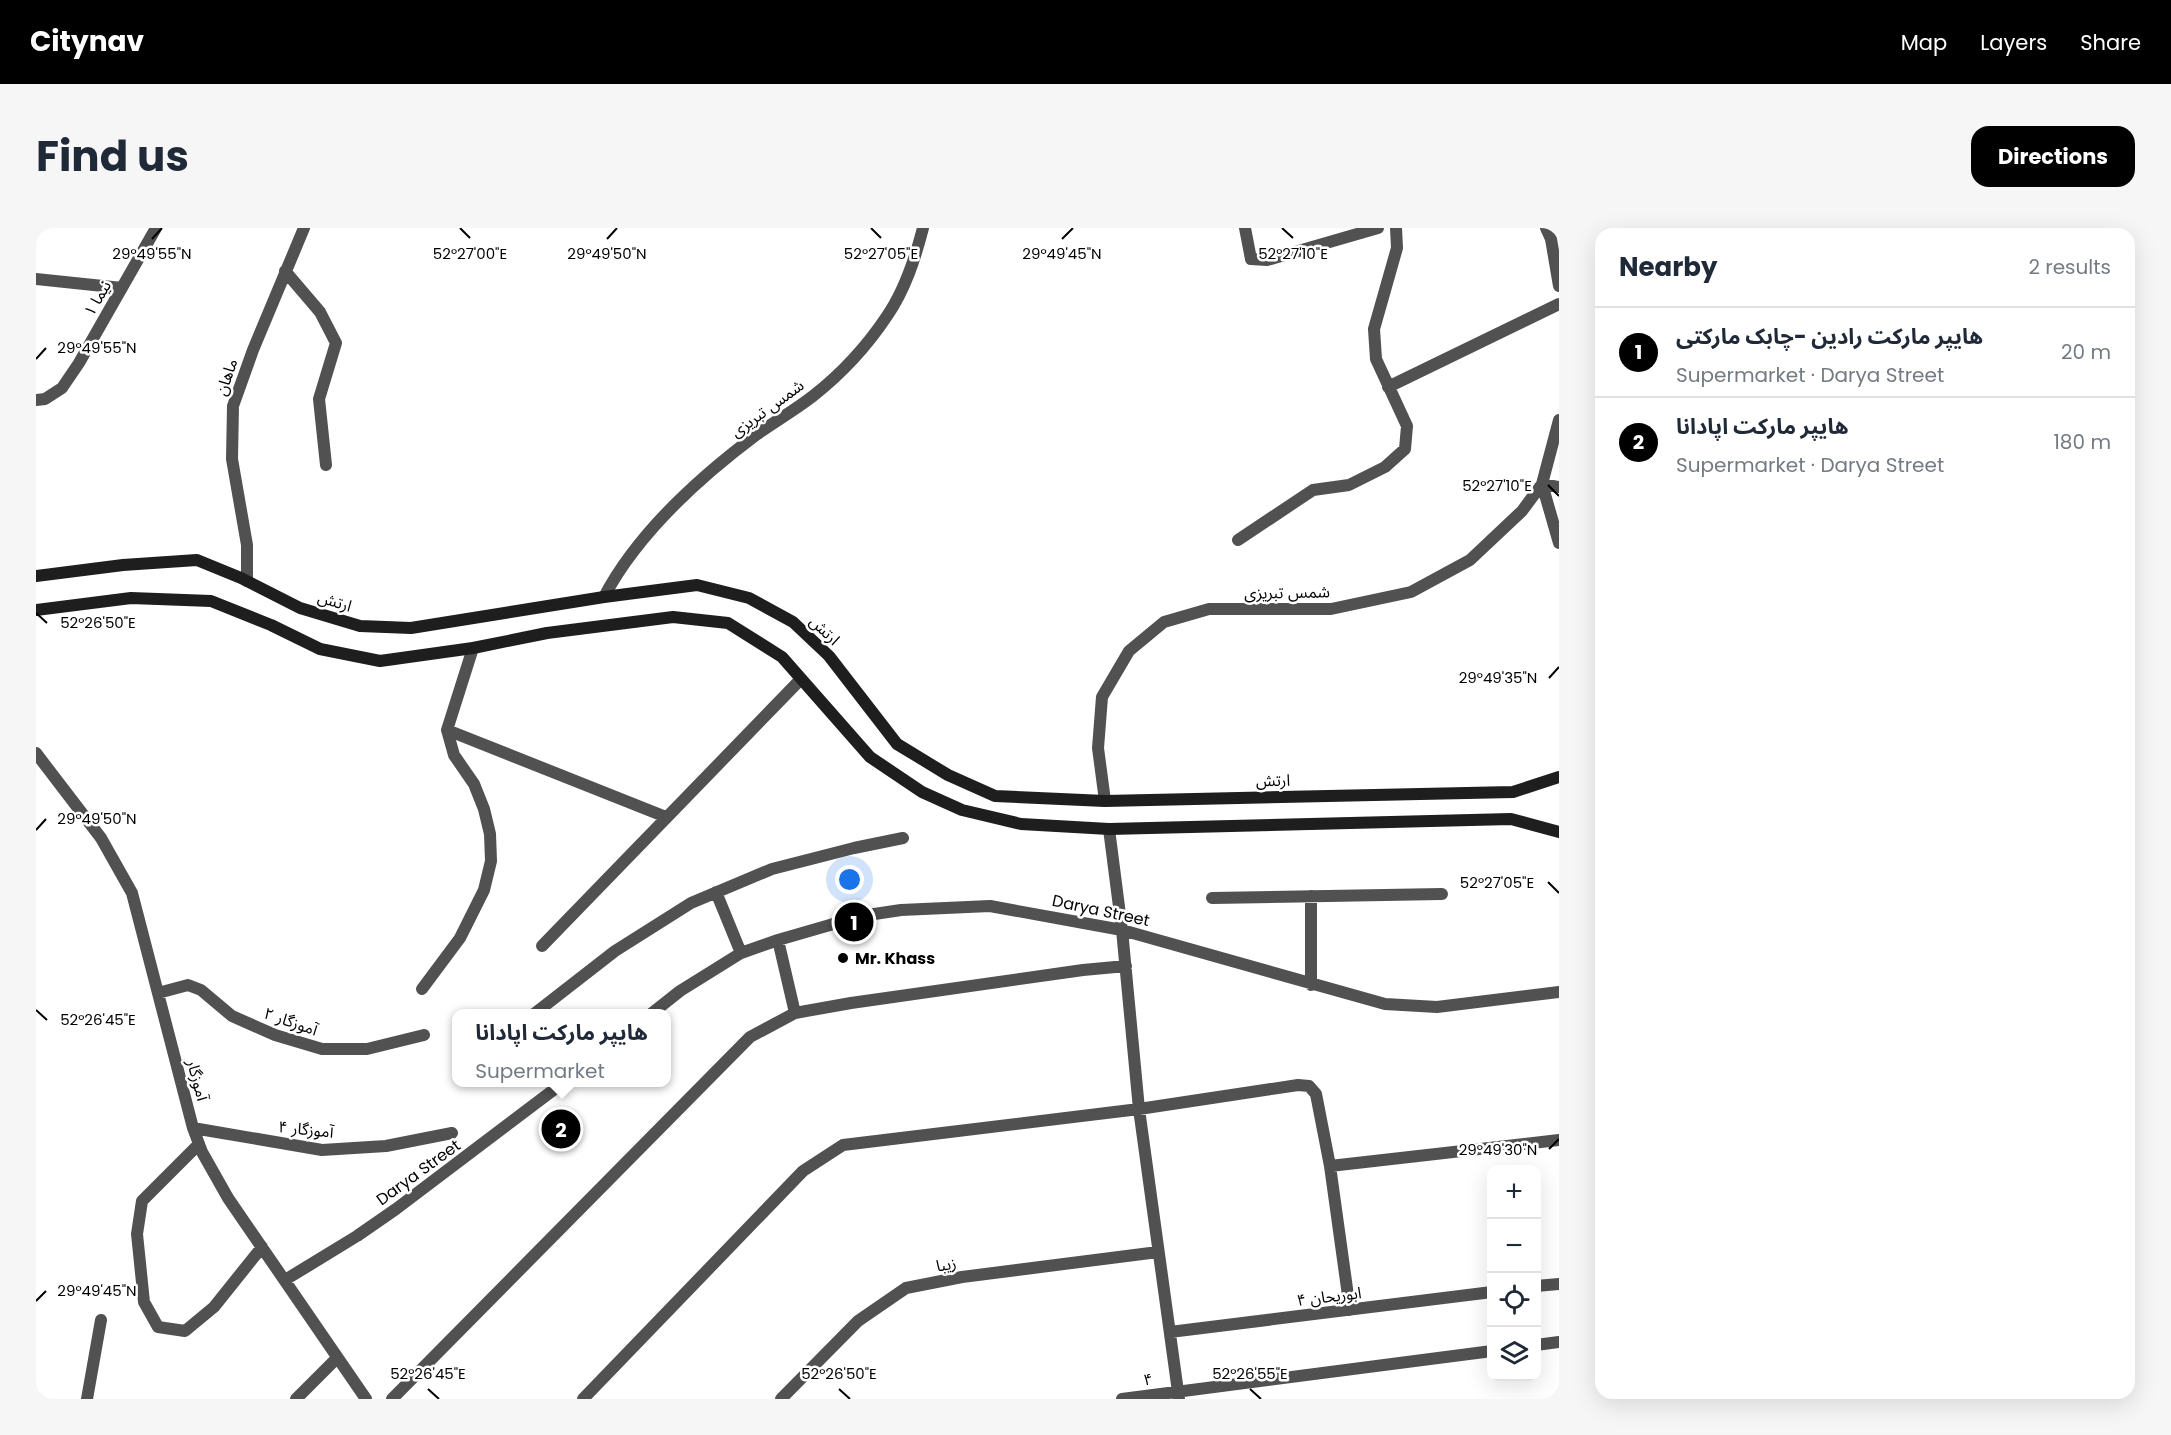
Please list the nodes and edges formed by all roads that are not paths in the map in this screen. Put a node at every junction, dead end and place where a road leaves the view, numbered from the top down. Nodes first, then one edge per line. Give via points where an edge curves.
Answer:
1 (156, 228) edge
2 (304, 228) edge
3 (924, 228) edge
4 (1245, 228) edge
5 (1378, 228) edge
6 (1396, 228) edge
7 (1546, 228) edge
8 (285, 271) junction
9 (36, 279) edge
10 (1559, 286) edge
11 (122, 288) junction
12 (1559, 304) edge
13 (1388, 387) junction
14 (36, 400) edge
15 (1559, 420) edge
16 (326, 465) dead end
17 (1542, 484) junction
18 (1559, 487) edge
19 (1238, 540) dead end
20 (1559, 543) edge
21 (36, 576) edge
22 (247, 581) junction
23 (604, 597) junction
24 (36, 610) edge
25 (473, 648) junction
26 (801, 679) junction
27 (447, 730) junction
28 (36, 753) edge
29 (1559, 777) edge
30 (1105, 801) junction
31 (666, 817) junction
32 (1109, 829) junction
33 (1559, 832) edge
34 (903, 838) dead end
35 (716, 892) junction
36 (1442, 894) dead end
37 (1311, 896) junction
38 (1212, 898) dead end
39 (1122, 930) junction
40 (778, 940) junction
41 (542, 946) dead end
42 (741, 953) junction
43 (1126, 966) junction
44 (1311, 985) junction
45 (422, 989) dead end
46 (1559, 992) edge
47 (158, 993) junction
48 (540, 1009) edge
49 (657, 1009) edge
50 (795, 1013) junction
51 (424, 1035) dead end
52 (559, 1087) edge
53 (1139, 1109) junction
54 (193, 1128) junction
55 (452, 1133) dead end
56 (1559, 1140) edge
57 (199, 1144) junction
58 (1330, 1166) junction
59 (262, 1247) junction
60 (1158, 1252) junction
61 (285, 1280) junction
62 (1559, 1284) edge
63 (1541, 1286) edge
64 (1487, 1293) edge
65 (1350, 1310) junction
66 (101, 1320) dead end
67 (1170, 1332) junction
68 (1559, 1342) edge
69 (1541, 1344) edge
70 (1487, 1352) edge
71 (337, 1358) junction
72 (1179, 1395) edge
73 (87, 1399) edge
74 (296, 1399) edge
75 (366, 1399) edge
76 (392, 1399) edge
77 (583, 1399) edge
78 (781, 1399) edge
79 (1122, 1399) edge

1 - 11 street, نیما ۱
2 - 8 street, ماهان
3 - 23 street, شمس تبریزی via 912,268 888,316 853,360 813,396 756,435 702,480 656,526 616,575
4 - 5 street via 1251,259 1267,260
6 - 13 street via 1397,248 1374,329 1376,359
7 - 10 street
8 - 16 street via 320,312 336,343 319,399
8 - 22 street, ماهان via 233,406 232,459 247,545
9 - 11 street
11 - 14 street, نیما ۱ via 62,388
12 - 13 street
13 - 19 street via 1407,426 1405,449 1384,467 1349,485 1312,490
15 - 17 street, شمس تبریزی
17 - 18 street
17 - 20 street
17 - 30 street, شمس تبریزی via 1522,511 1470,560 1411,592 1330,609 1209,609 1164,622 1129,651 1102,697 1098,748
21 - 22 main road, ارتش via 198,560
22 - 23 main road, ارتش via 300,608 360,626 411,628
23 - 30 main road, ارتش via 696,585 749,598 793,622 829,656 897,744 948,775 995,796
24 - 25 main road via 131,598 211,602 320,649 380,661
25 - 26 main road via 547,633 673,617 728,623 782,657
25 - 27 street
26 - 31 street
26 - 32 main road via 870,757 922,792 962,810 1021,824
27 - 31 street
27 - 45 street via 454,755 474,784 484,809 491,861 484,890 460,938
28 - 47 street, آموزگار via 101,838 132,893
29 - 30 main road, ارتش via 1513,792
31 - 41 street
32 - 33 main road via 1511,819
32 - 39 street
34 - 35 street via 772,869
35 - 42 street
35 - 48 street via 691,903 615,951
36 - 37 street
37 - 38 street
37 - 44 street
39 - 40 street, Darya Street via 990,906 861,916
39 - 43 street
39 - 44 street, Darya Street
40 - 42 street, Darya Street
40 - 50 street
42 - 49 street, Darya Street
43 - 50 street
43 - 53 street
44 - 46 street, Darya Street via 1385,1005 1437,1007
47 - 51 street, آموزگار ۲ via 188,985 201,990 232,1016 274,1035 322,1049 367,1049
47 - 54 street, آموزگار
50 - 76 street via 750,1037
52 - 61 street, Darya Street via 396,1209
53 - 58 street via 1309,1086 1316,1094
53 - 60 street
53 - 77 street via 843,1145 803,1171
54 - 55 street, آموزگار ۴ via 322,1150 386,1146
54 - 57 street, آموزگار
56 - 58 street
57 - 59 street, آموزگار via 228,1198
57 - 59 street via 142,1201 136,1234 144,1302 158,1327 185,1331 214,1307
58 - 65 street
59 - 61 street, آموزگار
60 - 67 street
60 - 78 street, زیبا via 906,1288 858,1321
61 - 71 street, آموزگار
62 - 63 street
64 - 65 street, ابوریحان ۴
65 - 67 street, ابوریحان ۴
66 - 73 street
67 - 72 street
68 - 69 street
70 - 72 street, ۴
71 - 74 street
71 - 75 street, آموزگار
72 - 79 street, ۴

